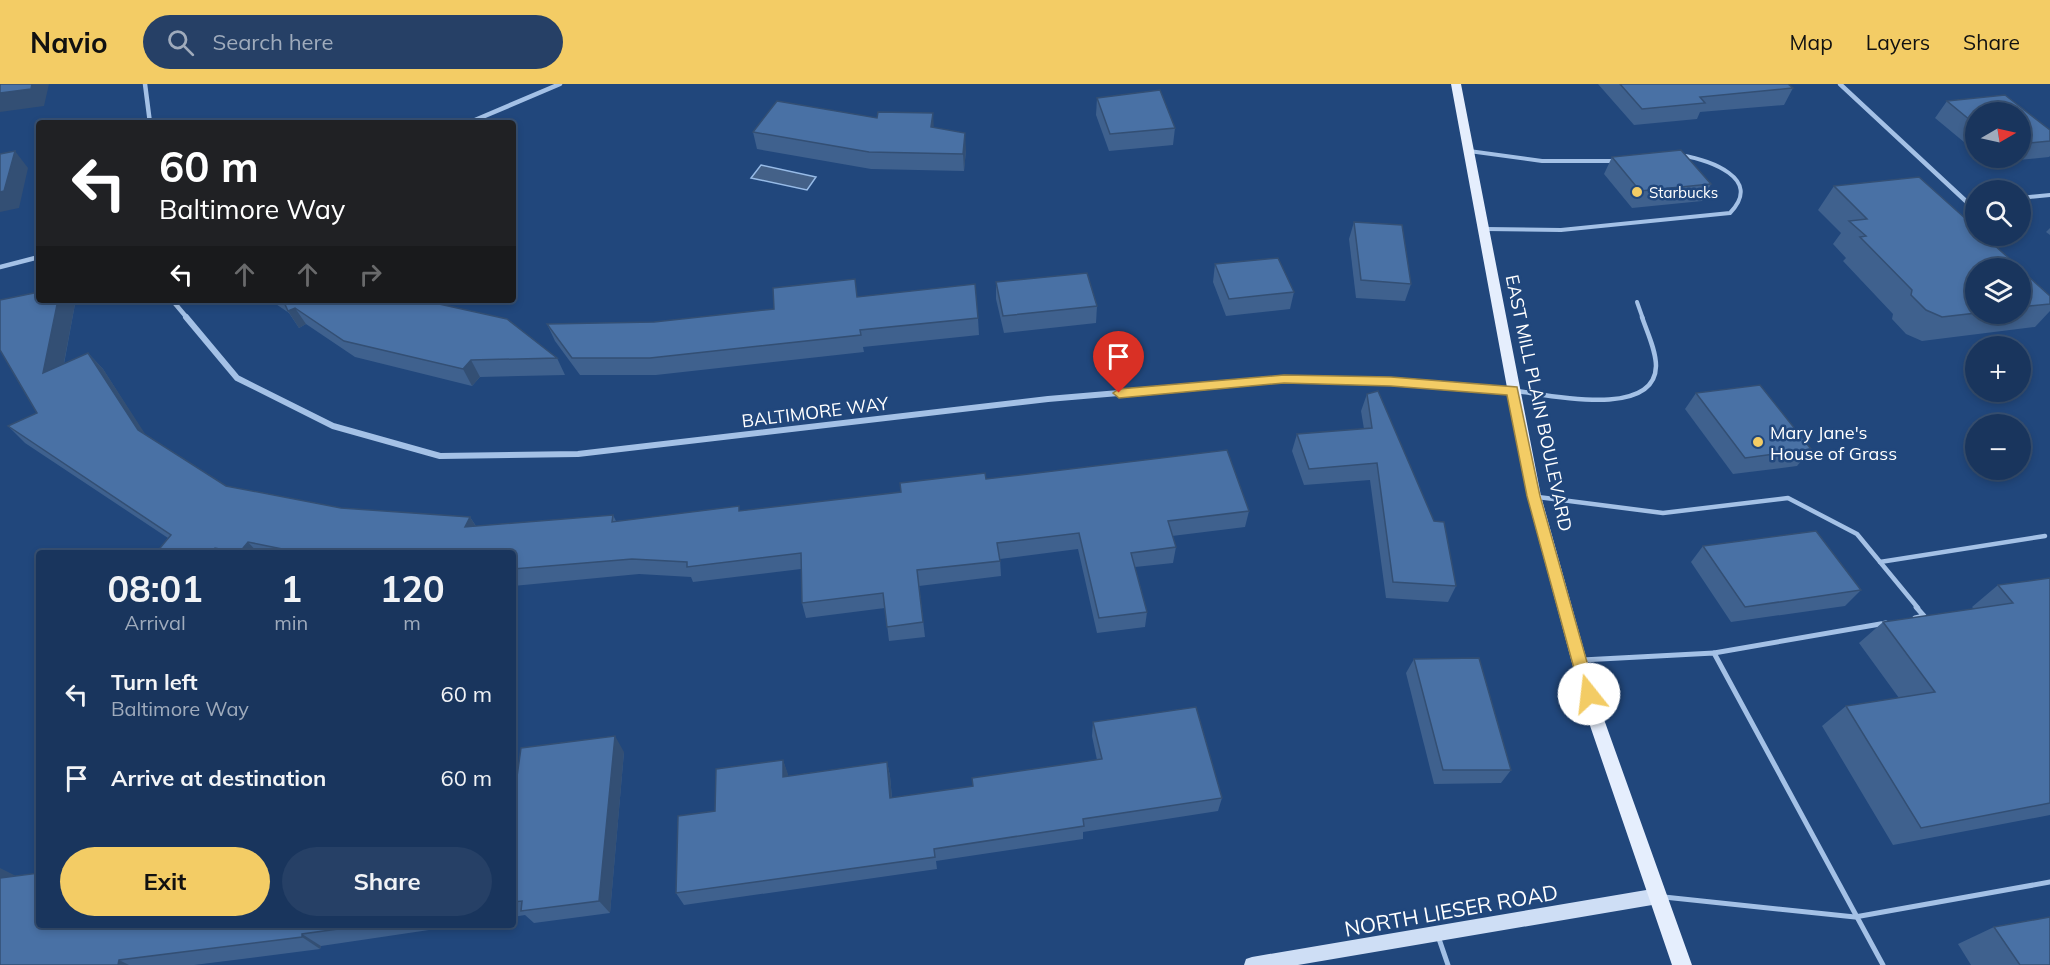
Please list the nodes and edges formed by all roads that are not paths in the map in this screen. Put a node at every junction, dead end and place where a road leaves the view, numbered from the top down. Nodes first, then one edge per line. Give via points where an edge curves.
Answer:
1 (145, 84) edge
2 (560, 84) edge
3 (1456, 84) edge
4 (1840, 84) edge
5 (150, 120) edge
6 (475, 120) edge
7 (1468, 151) junction
8 (1671, 155) edge
9 (1624, 160) edge
10 (2050, 195) edge
11 (2031, 197) edge
12 (1965, 200) edge
13 (1483, 229) junction
14 (36, 258) edge
15 (0, 267) edge
16 (1637, 302) dead end
17 (174, 303) edge
18 (1513, 391) junction
19 (1534, 496) junction
20 (2045, 536) dead end
21 (1880, 562) junction
22 (1912, 618) edge
23 (1889, 622) edge
24 (1714, 653) junction
25 (1579, 660) junction
26 (2050, 882) edge
27 (1658, 896) junction
28 (1855, 917) junction
29 (1437, 933) junction
30 (1252, 965) edge
31 (1448, 965) edge
32 (1682, 965) edge
33 (1883, 965) edge

1 - 5 street
2 - 6 street
3 - 7 main road, EAST MILL PLAIN BOULEVARD
4 - 12 street
7 - 9 lane via 1538,162
7 - 13 main road, EAST MILL PLAIN BOULEVARD
8 - 13 lane via 1701,159 1732,175 1744,196 1740,206 1730,213 1561,230
10 - 11 lane
13 - 18 main road, EAST MILL PLAIN BOULEVARD
14 - 15 street
16 - 18 lane via 1656,367 1654,379 1635,397 1618,400
17 - 18 street, BALTIMORE WAY via 237,378 333,426 440,456 578,454 1048,399 1284,379
18 - 19 main road, EAST MILL PLAIN BOULEVARD
19 - 21 lane via 1663,513 1788,498 1857,534
19 - 25 main road, EAST MILL PLAIN BOULEVARD
20 - 21 lane
21 - 22 lane via 1924,616
23 - 24 lane
24 - 25 lane
24 - 28 lane
25 - 27 main road, EAST MILL PLAIN BOULEVARD
26 - 28 lane
27 - 28 lane
27 - 29 main road, NORTH LIESER ROAD
27 - 32 main road, EAST MILL PLAIN BOULEVARD
28 - 33 lane
29 - 30 main road, NORTH LIESER ROAD
29 - 31 lane

